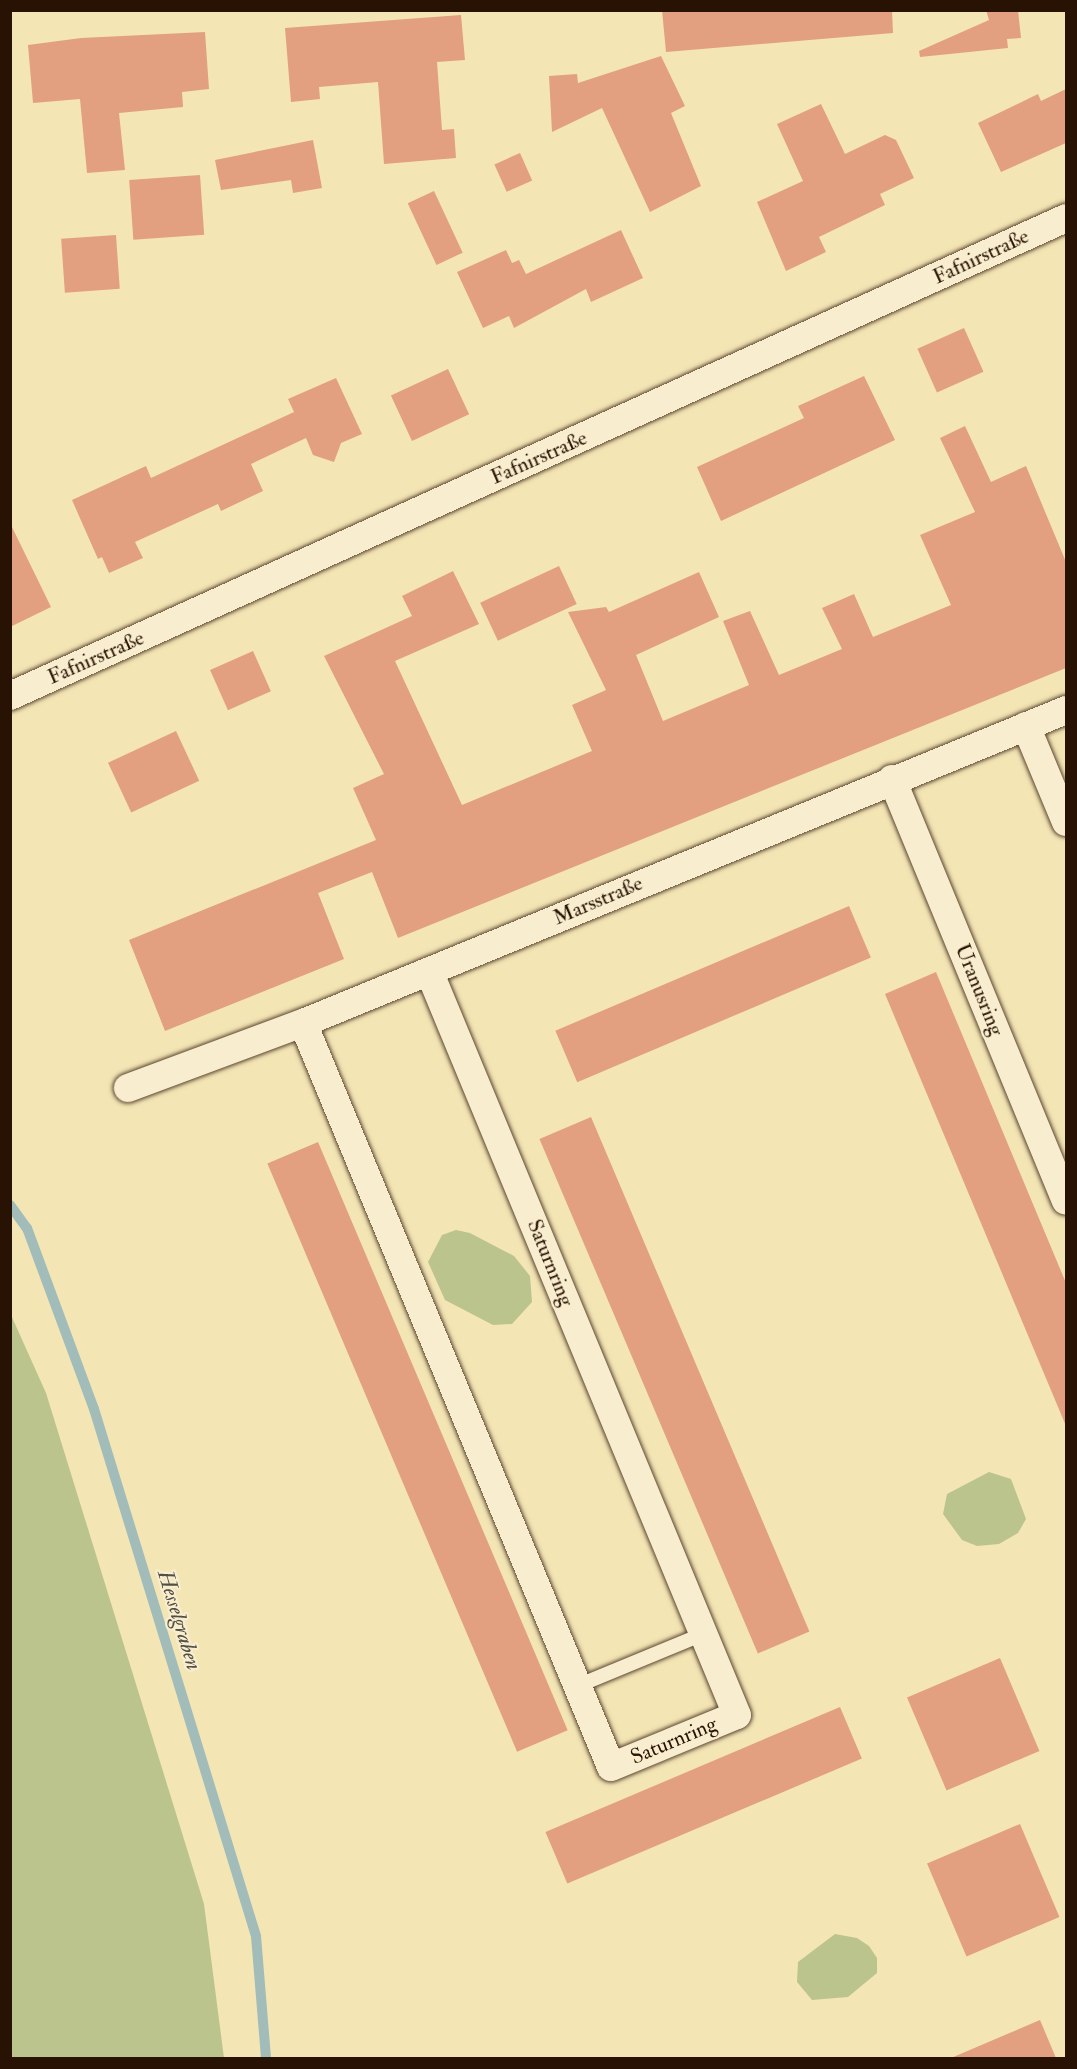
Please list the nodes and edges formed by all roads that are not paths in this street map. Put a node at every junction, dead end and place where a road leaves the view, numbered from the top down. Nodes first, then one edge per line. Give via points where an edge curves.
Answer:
1 (1066, 218) edge
2 (10, 696) edge
3 (1066, 710) edge
4 (1026, 726) junction
5 (892, 779) junction
6 (1066, 822) edge
7 (429, 971) junction
8 (303, 1023) junction
9 (128, 1088) dead end
10 (1066, 1201) edge
11 (703, 1634) junction
12 (577, 1686) junction

1 - 2 street, Fafnirstraße
3 - 4 street, Marsstraße
4 - 5 street, Marsstraße
4 - 6 street
5 - 7 street, Marsstraße
5 - 10 street, Uranusring
7 - 8 street, Marsstraße
7 - 11 street, Saturnring
8 - 9 street, Marsstraße
8 - 12 street, Saturnring
11 - 12 lane
11 - 12 street, Saturnring via 737,1715 611,1767

